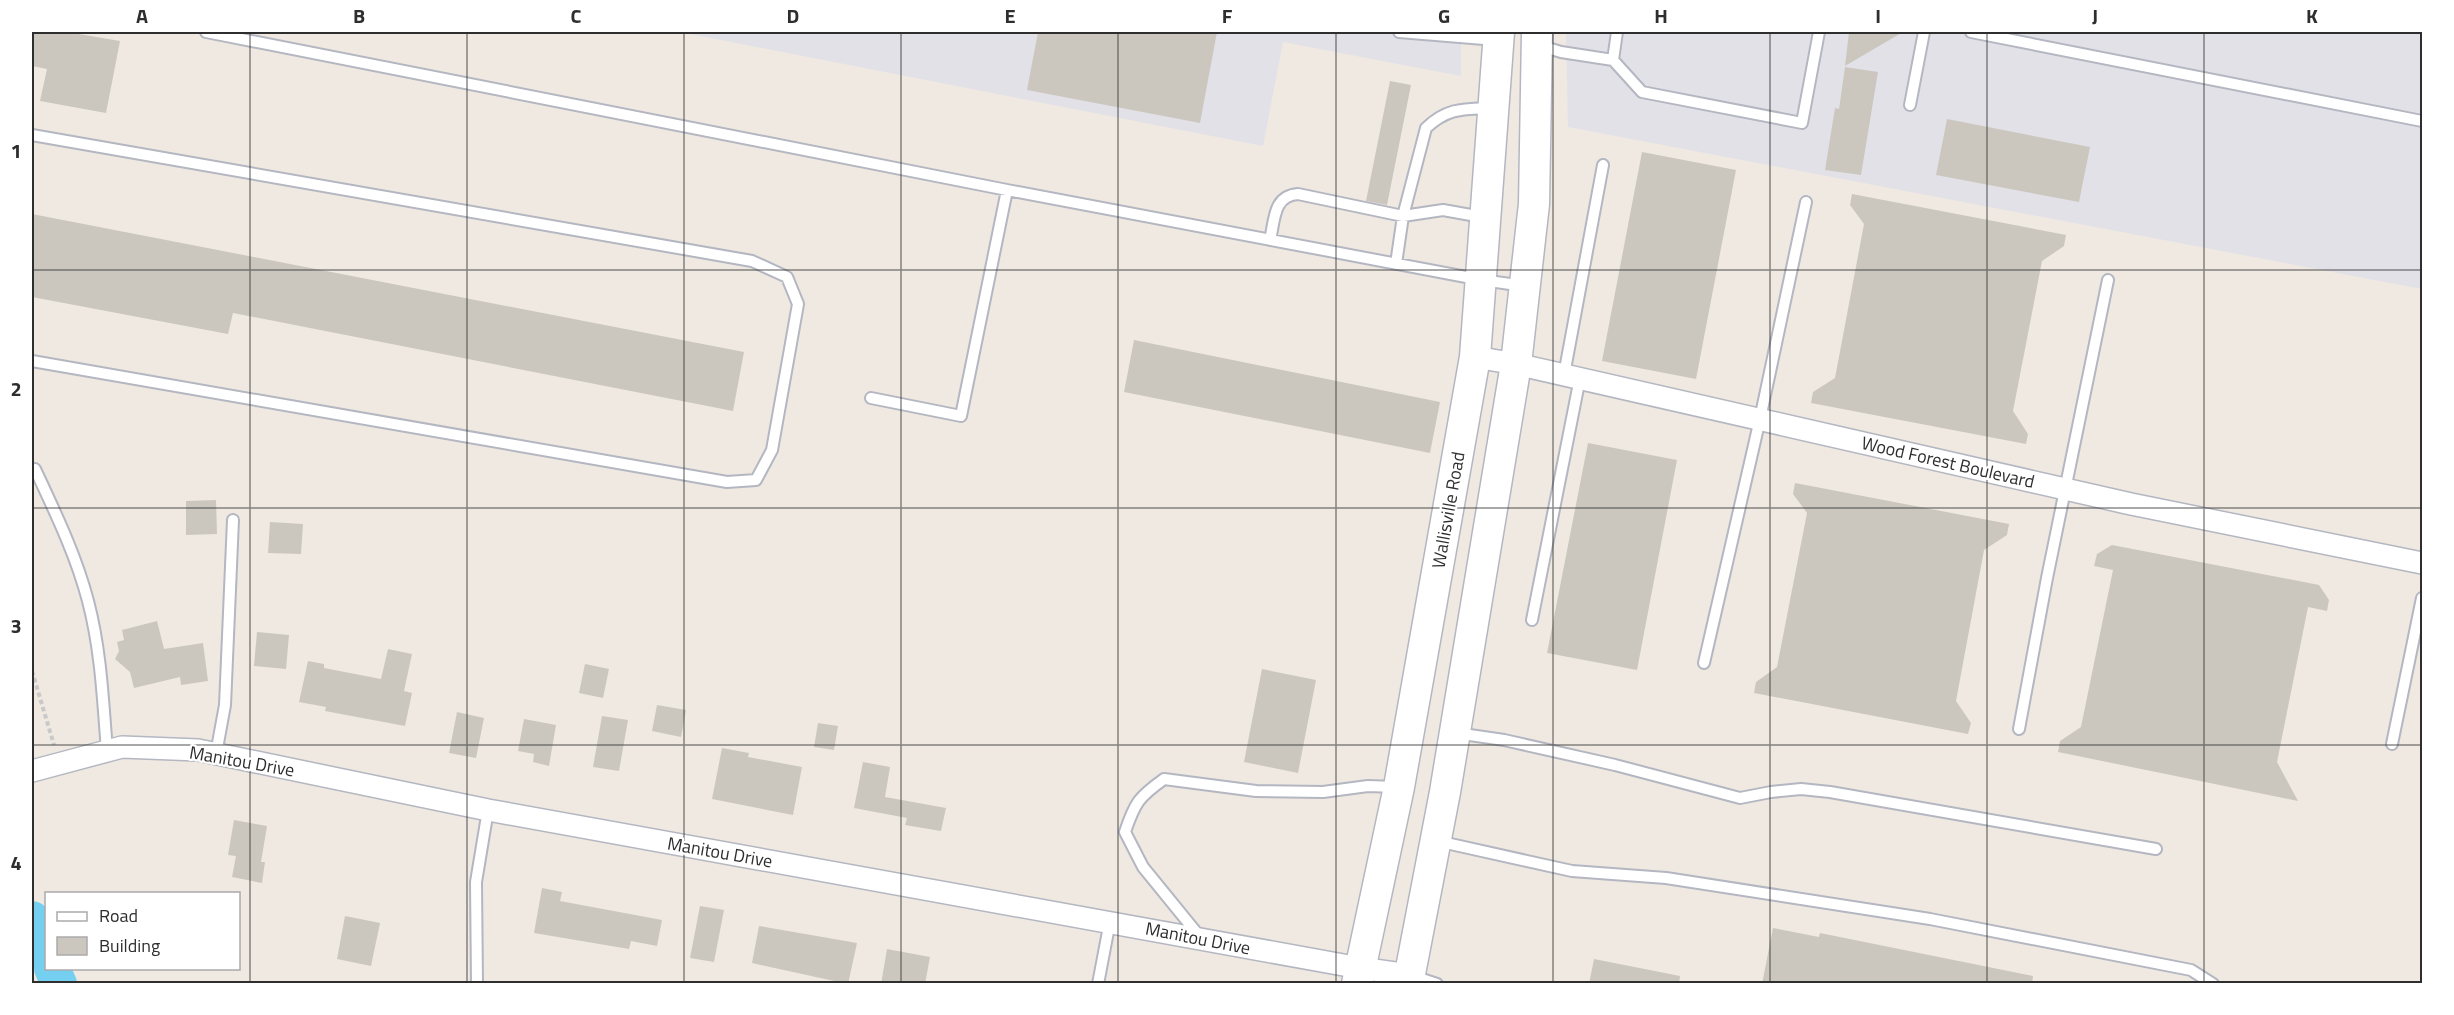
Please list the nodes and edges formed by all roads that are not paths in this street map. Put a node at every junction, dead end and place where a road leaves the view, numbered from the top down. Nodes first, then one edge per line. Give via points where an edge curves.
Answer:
1 (206, 32) edge
2 (1399, 32) edge
3 (1617, 32) edge
4 (1820, 32) edge
5 (1924, 32) edge
6 (1971, 32) edge
7 (1499, 36) edge
8 (1538, 38) edge
9 (1613, 60) junction
10 (1910, 105) dead end
11 (1494, 108) junction
12 (2422, 121) edge
13 (32, 135) edge
14 (1603, 165) dead end
15 (1007, 190) junction
16 (1806, 202) dead end
17 (1403, 216) junction
18 (1486, 218) junction
19 (1270, 240) junction
20 (1396, 264) junction
21 (1482, 280) junction
22 (2108, 280) dead end
23 (1524, 286) junction
24 (1475, 357) junction
25 (32, 361) edge
26 (1516, 364) junction
27 (1572, 377) junction
28 (871, 398) dead end
29 (1761, 419) junction
30 (35, 469) dead end
31 (2067, 489) junction
32 (233, 520) dead end
33 (2422, 563) edge
34 (2422, 598) edge
35 (1532, 620) dead end
36 (1704, 663) dead end
37 (2019, 729) dead end
38 (1455, 733) junction
39 (2392, 744) dead end
40 (107, 751) junction
41 (216, 754) junction
42 (44, 767) edge
43 (1399, 787) junction
44 (1445, 792) junction
45 (488, 810) junction
46 (1436, 840) junction
47 (2156, 849) dead end
48 (1110, 921) junction
49 (1201, 938) junction
50 (1359, 976) edge
51 (1418, 981) edge
52 (477, 984) edge
53 (1098, 984) edge
54 (2213, 984) edge

1 - 15 lane
2 - 7 lane
3 - 9 lane
4 - 9 lane via 1802,123 1642,92
5 - 10 lane
6 - 12 lane
7 - 8 main road
7 - 11 main road, Wallisville Road
8 - 9 lane via 1561,52
8 - 23 main road via 1534,204
11 - 17 lane via 1456,109 1436,118 1426,128
11 - 18 main road, Wallisville Road
13 - 25 lane via 752,261 787,277 798,304 772,450 756,480 727,482
14 - 27 lane
15 - 19 lane
15 - 28 lane via 961,416
16 - 29 lane
17 - 18 lane via 1443,210
17 - 19 lane via 1287,195 1278,203
17 - 20 lane
18 - 21 main road, Wallisville Road
19 - 20 lane
20 - 21 lane
21 - 23 lane
21 - 24 main road, Wallisville Road
22 - 31 lane
23 - 26 main road
24 - 26 street, Wood Forest Boulevard
24 - 43 main road, Wallisville Road
26 - 27 street, Wood Forest Boulevard
26 - 38 main road
27 - 29 street, Wood Forest Boulevard
27 - 35 lane
29 - 31 street, Wood Forest Boulevard
29 - 36 lane
30 - 40 lane via 69,543 88,600 98,648
31 - 33 street, Wood Forest Boulevard
31 - 37 lane
32 - 41 lane via 225,705
34 - 39 lane
38 - 44 main road
38 - 47 lane via 1582,757 1740,798 1801,789 1830,792
40 - 41 street, Manitou Drive via 122,747
40 - 42 street, Manitou Drive
41 - 45 street, Manitou Drive
43 - 44 main road
43 - 49 lane via 1256,791 1164,778 1134,805 1125,832 1143,867
43 - 50 main road, Wallisville Road
44 - 46 main road
45 - 48 street, Manitou Drive
45 - 52 lane via 476,882
46 - 51 main road
46 - 54 lane via 1572,870 1666,878 1930,919 2191,970
48 - 49 street, Manitou Drive
48 - 53 lane
49 - 50 street, Manitou Drive
50 - 51 street, Manitou Drive

